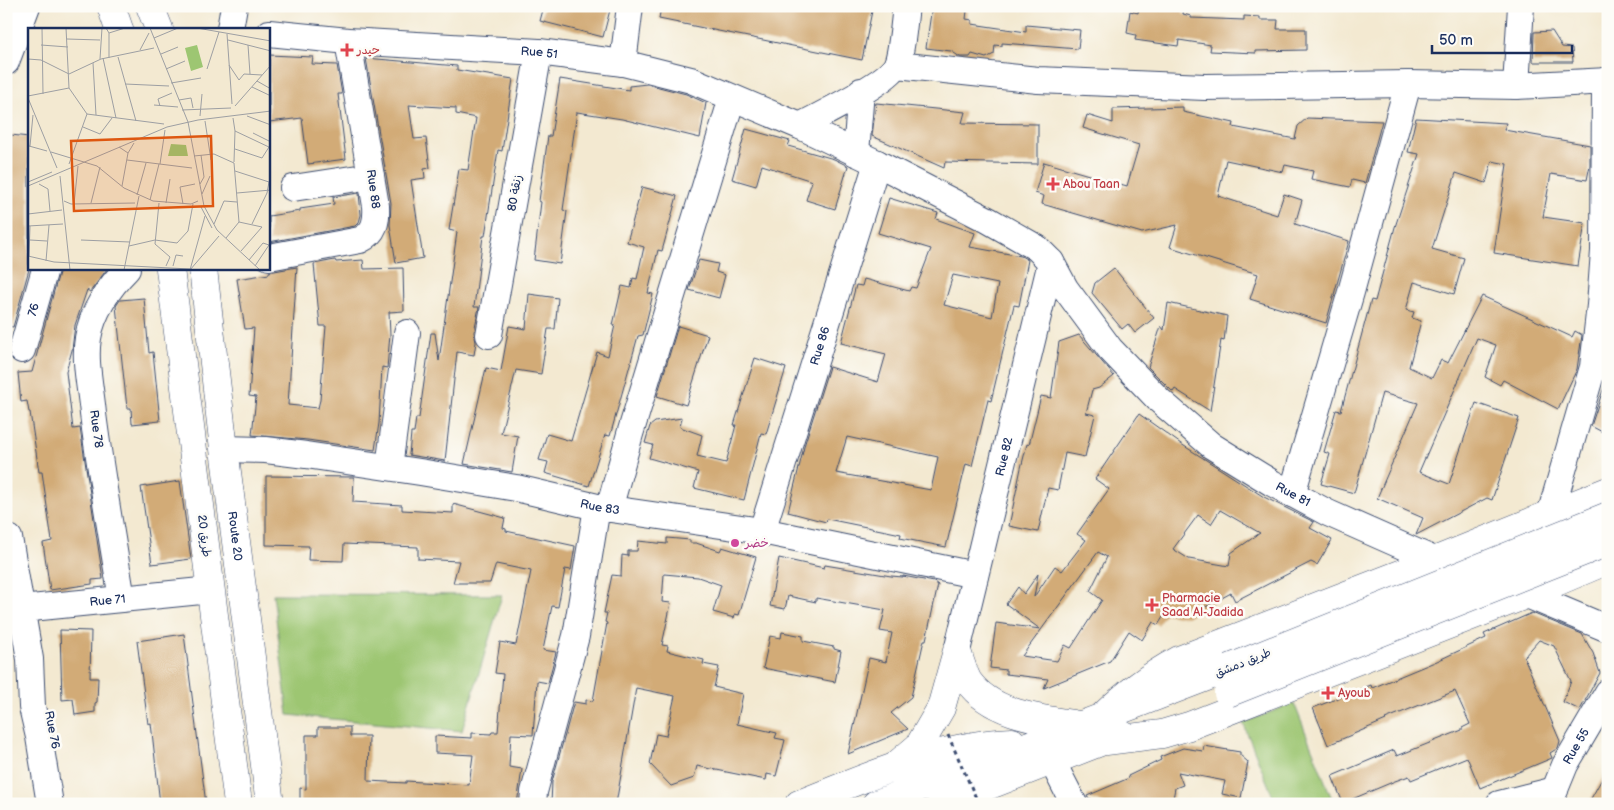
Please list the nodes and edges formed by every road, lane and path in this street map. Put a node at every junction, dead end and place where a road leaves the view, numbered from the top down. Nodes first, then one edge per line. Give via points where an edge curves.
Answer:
1 (27, 6) edge
2 (111, 6) edge
3 (150, 6) edge
4 (234, 6) edge
5 (630, 6) edge
6 (906, 6) edge
7 (1522, 6) edge
8 (119, 28) edge
9 (159, 28) edge
10 (230, 28) edge
11 (270, 33) edge
12 (348, 40) junction
13 (539, 52) junction
14 (6, 62) edge
15 (623, 64) junction
16 (897, 65) junction
17 (1606, 81) edge
18 (1408, 84) junction
19 (1516, 86) junction
20 (861, 92) junction
21 (732, 98) junction
22 (800, 126) junction
23 (867, 158) junction
24 (372, 176) junction
25 (293, 188) dead end
26 (270, 256) edge
27 (1051, 262) junction
28 (44, 270) edge
29 (126, 270) edge
30 (170, 270) edge
31 (203, 270) edge
32 (407, 333) dead end
33 (489, 335) dead end
34 (22, 350) dead end
35 (224, 448) junction
36 (389, 467) junction
37 (1608, 491) edge
38 (1292, 494) junction
39 (603, 508) junction
40 (1550, 515) junction
41 (1608, 516) edge
42 (762, 531) junction
43 (9, 538) dead end
44 (1608, 542) edge
45 (1608, 560) edge
46 (1434, 561) junction
47 (975, 575) junction
48 (211, 590) junction
49 (1528, 594) junction
50 (122, 599) junction
51 (14, 609) edge
52 (1608, 629) edge
53 (957, 652) junction
54 (30, 659) junction
55 (1229, 681) junction
56 (1608, 692) edge
57 (1096, 728) junction
58 (948, 735) dead end
59 (39, 737) junction
60 (1044, 756) junction
61 (895, 767) junction
62 (1552, 797) edge
63 (884, 801) edge
64 (980, 801) edge
65 (50, 804) edge
66 (66, 804) edge
67 (238, 804) edge
68 (270, 804) edge
69 (533, 804) edge
70 (799, 804) edge
71 (941, 804) edge
72 (1074, 804) edge
73 (1500, 804) edge

1 - 14 street
2 - 8 main road
3 - 9 main road
4 - 10 street
5 - 15 street
6 - 16 street
7 - 19 street
11 - 12 street, Rue 51
12 - 13 street, Rue 51
12 - 24 street, Rue 88
13 - 15 street, Rue 51
13 - 33 street, زنقة 80
15 - 21 street, Rue 51 via 691,80
16 - 18 street via 1038,80 1205,87
16 - 20 street
17 - 19 street
17 - 40 street via 1604,251 1593,367
18 - 19 street
18 - 38 street
20 - 22 street
20 - 23 street, Rue 86
21 - 22 street, Rue 51
21 - 39 street via 630,434
22 - 23 street, Rue 51
23 - 27 street, Rue 81 via 1018,236
23 - 42 street, Rue 86
24 - 25 street
24 - 26 street, Rue 88 via 377,214 376,224 366,237
27 - 38 street, Rue 81 via 1065,288 1110,349 1159,400 1212,446
27 - 47 street, Rue 82
28 - 34 street, 76
29 - 50 street, Rue 78 via 103,299 88,338 88,370 96,432
30 - 48 main road, طريق 20
31 - 35 main road, Route 20
32 - 36 street
35 - 36 street, Rue 83 via 282,452
35 - 68 main road, Route 20
36 - 39 street, Rue 83 via 516,488
37 - 40 main road
38 - 46 street, Rue 81
39 - 42 street, Rue 83
39 - 69 street via 576,636
40 - 46 main road
41 - 55 main road, طريق دمشق, bridge
42 - 47 street, Rue 83
43 - 51 street, Rue 76
44 - 55 main road, طريق دمشق, bridge
45 - 49 main road
46 - 49 street, Rue 81
46 - 57 main road via 1179,660 1125,695
47 - 53 street, Rue 82
48 - 50 street, Rue 71
48 - 67 main road, طريق 20
49 - 52 street, Rue 81
49 - 57 main road via 1189,726 1162,734
50 - 51 street, Rue 71
51 - 54 street, Rue 76
53 - 57 main road via 968,680 986,698 1027,716
53 - 61 main road via 941,708 919,746
54 - 59 street, Rue 76 via 32,707
54 - 66 street, Rue 76 via 44,689
55 - 57 main road, طريق دمشق
56 - 62 street, Rue 55 via 1565,765
57 - 60 main road, طريق دمشق
58 - 64 path, bridge
59 - 65 street, Rue 76
59 - 66 street, Rue 76
60 - 61 main road via 980,744
60 - 63 main road, طريق دمشق
60 - 64 main road via 1018,782
60 - 71 main road, طريق دمشق
60 - 72 street
61 - 70 main road
62 - 73 street

